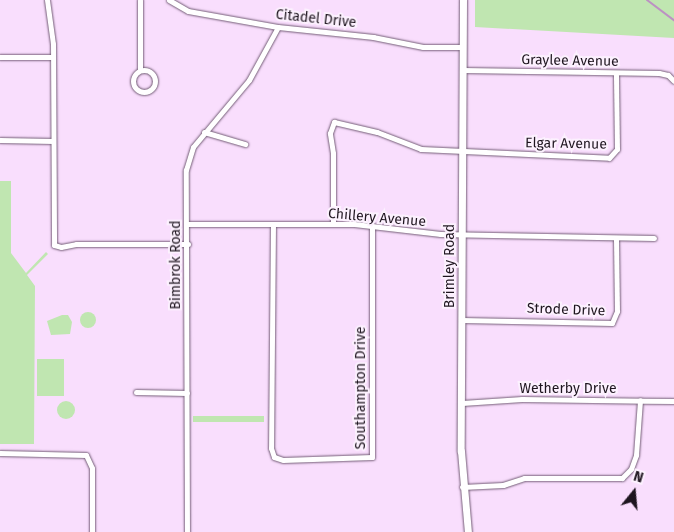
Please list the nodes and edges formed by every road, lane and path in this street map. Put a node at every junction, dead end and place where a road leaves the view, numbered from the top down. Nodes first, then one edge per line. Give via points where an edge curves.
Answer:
1 (48, 0) edge
2 (140, 0) edge
3 (169, 0) edge
4 (463, 0) edge
5 (278, 27) junction
6 (463, 47) junction
7 (0, 56) edge
8 (53, 57) junction
9 (140, 70) junction
10 (463, 70) junction
11 (616, 73) junction
12 (674, 81) edge
13 (204, 132) junction
14 (0, 140) edge
15 (53, 141) junction
16 (245, 144) dead end
17 (463, 153) junction
18 (188, 224) junction
19 (273, 224) junction
20 (333, 224) junction
21 (372, 226) junction
22 (462, 235) junction
23 (616, 238) junction
24 (654, 238) dead end
25 (188, 244) junction
26 (462, 320) junction
27 (136, 392) dead end
28 (187, 393) junction
29 (640, 400) junction
30 (674, 401) edge
31 (462, 403) junction
32 (0, 453) edge
33 (462, 487) junction
34 (92, 532) edge
35 (187, 532) edge
36 (468, 532) edge

1 - 8 street
2 - 9 street
3 - 5 street, Citadel Drive via 188,10
4 - 6 main road, Brimley Road
5 - 6 street, Citadel Drive via 373,37 423,47
5 - 13 street, Bimbrok Road via 249,80
6 - 10 main road, Brimley Road
7 - 8 street
8 - 15 street
9 - 9 street via 134,75 134,86 148,91 154,87 155,77 147,70
10 - 11 street, Graylee Avenue
10 - 17 main road, Brimley Road
11 - 12 street, Graylee Avenue via 665,74
11 - 17 street, Elgar Avenue via 617,150 614,156
13 - 16 street
13 - 18 street, Bimbrok Road via 193,147 186,170
14 - 15 street
15 - 25 street via 54,245
17 - 20 street via 421,149 370,129 334,122 330,133
17 - 22 main road, Brimley Road
18 - 19 street, Chillery Avenue
18 - 25 street, Bimbrok Road
19 - 20 street, Chillery Avenue
19 - 21 street, Southampton Drive via 271,448 274,457 282,460 372,457
20 - 21 street, Chillery Avenue
21 - 22 street, Chillery Avenue
22 - 23 street, Chillery Avenue
22 - 26 main road, Brimley Road
23 - 24 street, Chillery Avenue
23 - 26 street, Strode Drive via 617,311 612,323
25 - 28 street, Bimbrok Road
26 - 31 main road, Brimley Road
27 - 28 street
28 - 35 street, Bimbrok Road
29 - 30 street, Wetherby Drive
29 - 31 street, Wetherby Drive via 522,399
29 - 33 street via 636,455 631,469 622,478 524,478 503,485
31 - 33 main road, Brimley Road
32 - 34 street via 86,455 92,468
33 - 36 main road, Brimley Road

